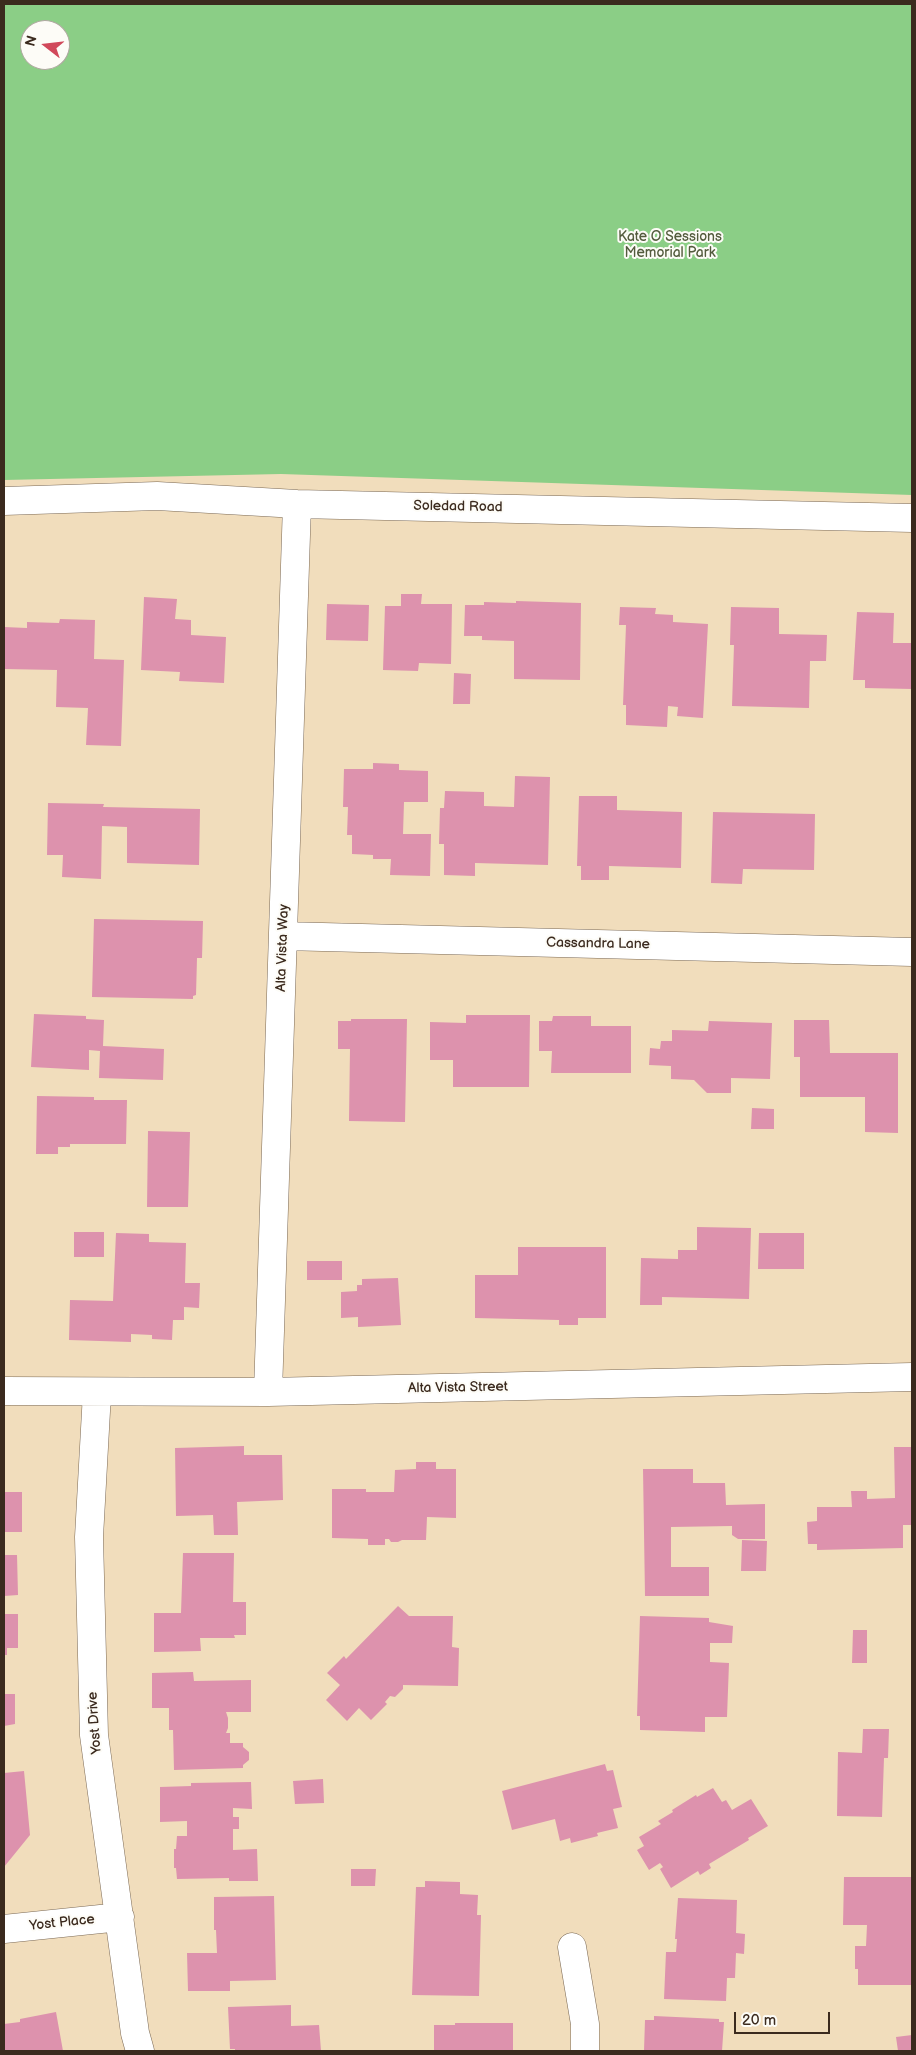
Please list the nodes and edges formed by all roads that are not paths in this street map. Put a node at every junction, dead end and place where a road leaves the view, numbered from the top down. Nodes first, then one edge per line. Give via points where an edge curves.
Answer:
1 (4, 501) edge
2 (297, 504) junction
3 (912, 518) edge
4 (283, 936) junction
5 (912, 952) edge
6 (912, 1377) edge
7 (4, 1392) edge
8 (268, 1392) junction
9 (96, 1393) junction
10 (120, 1917) junction
11 (4, 1929) edge
12 (572, 1947) dead end
13 (140, 2051) edge
14 (584, 2051) edge

1 - 2 street, Soledad Road via 157,496
2 - 3 street, Soledad Road
2 - 4 street, Alta Vista Way
4 - 5 street, Cassandra Lane
4 - 8 street, Alta Vista Way
6 - 8 street, Alta Vista Street
7 - 9 street, Alta Vista Street
8 - 9 street, Alta Vista Street
9 - 10 street, Yost Drive via 89,1537 94,1735
10 - 11 street, Yost Place
10 - 13 street, Yost Drive
12 - 14 street via 585,2024

